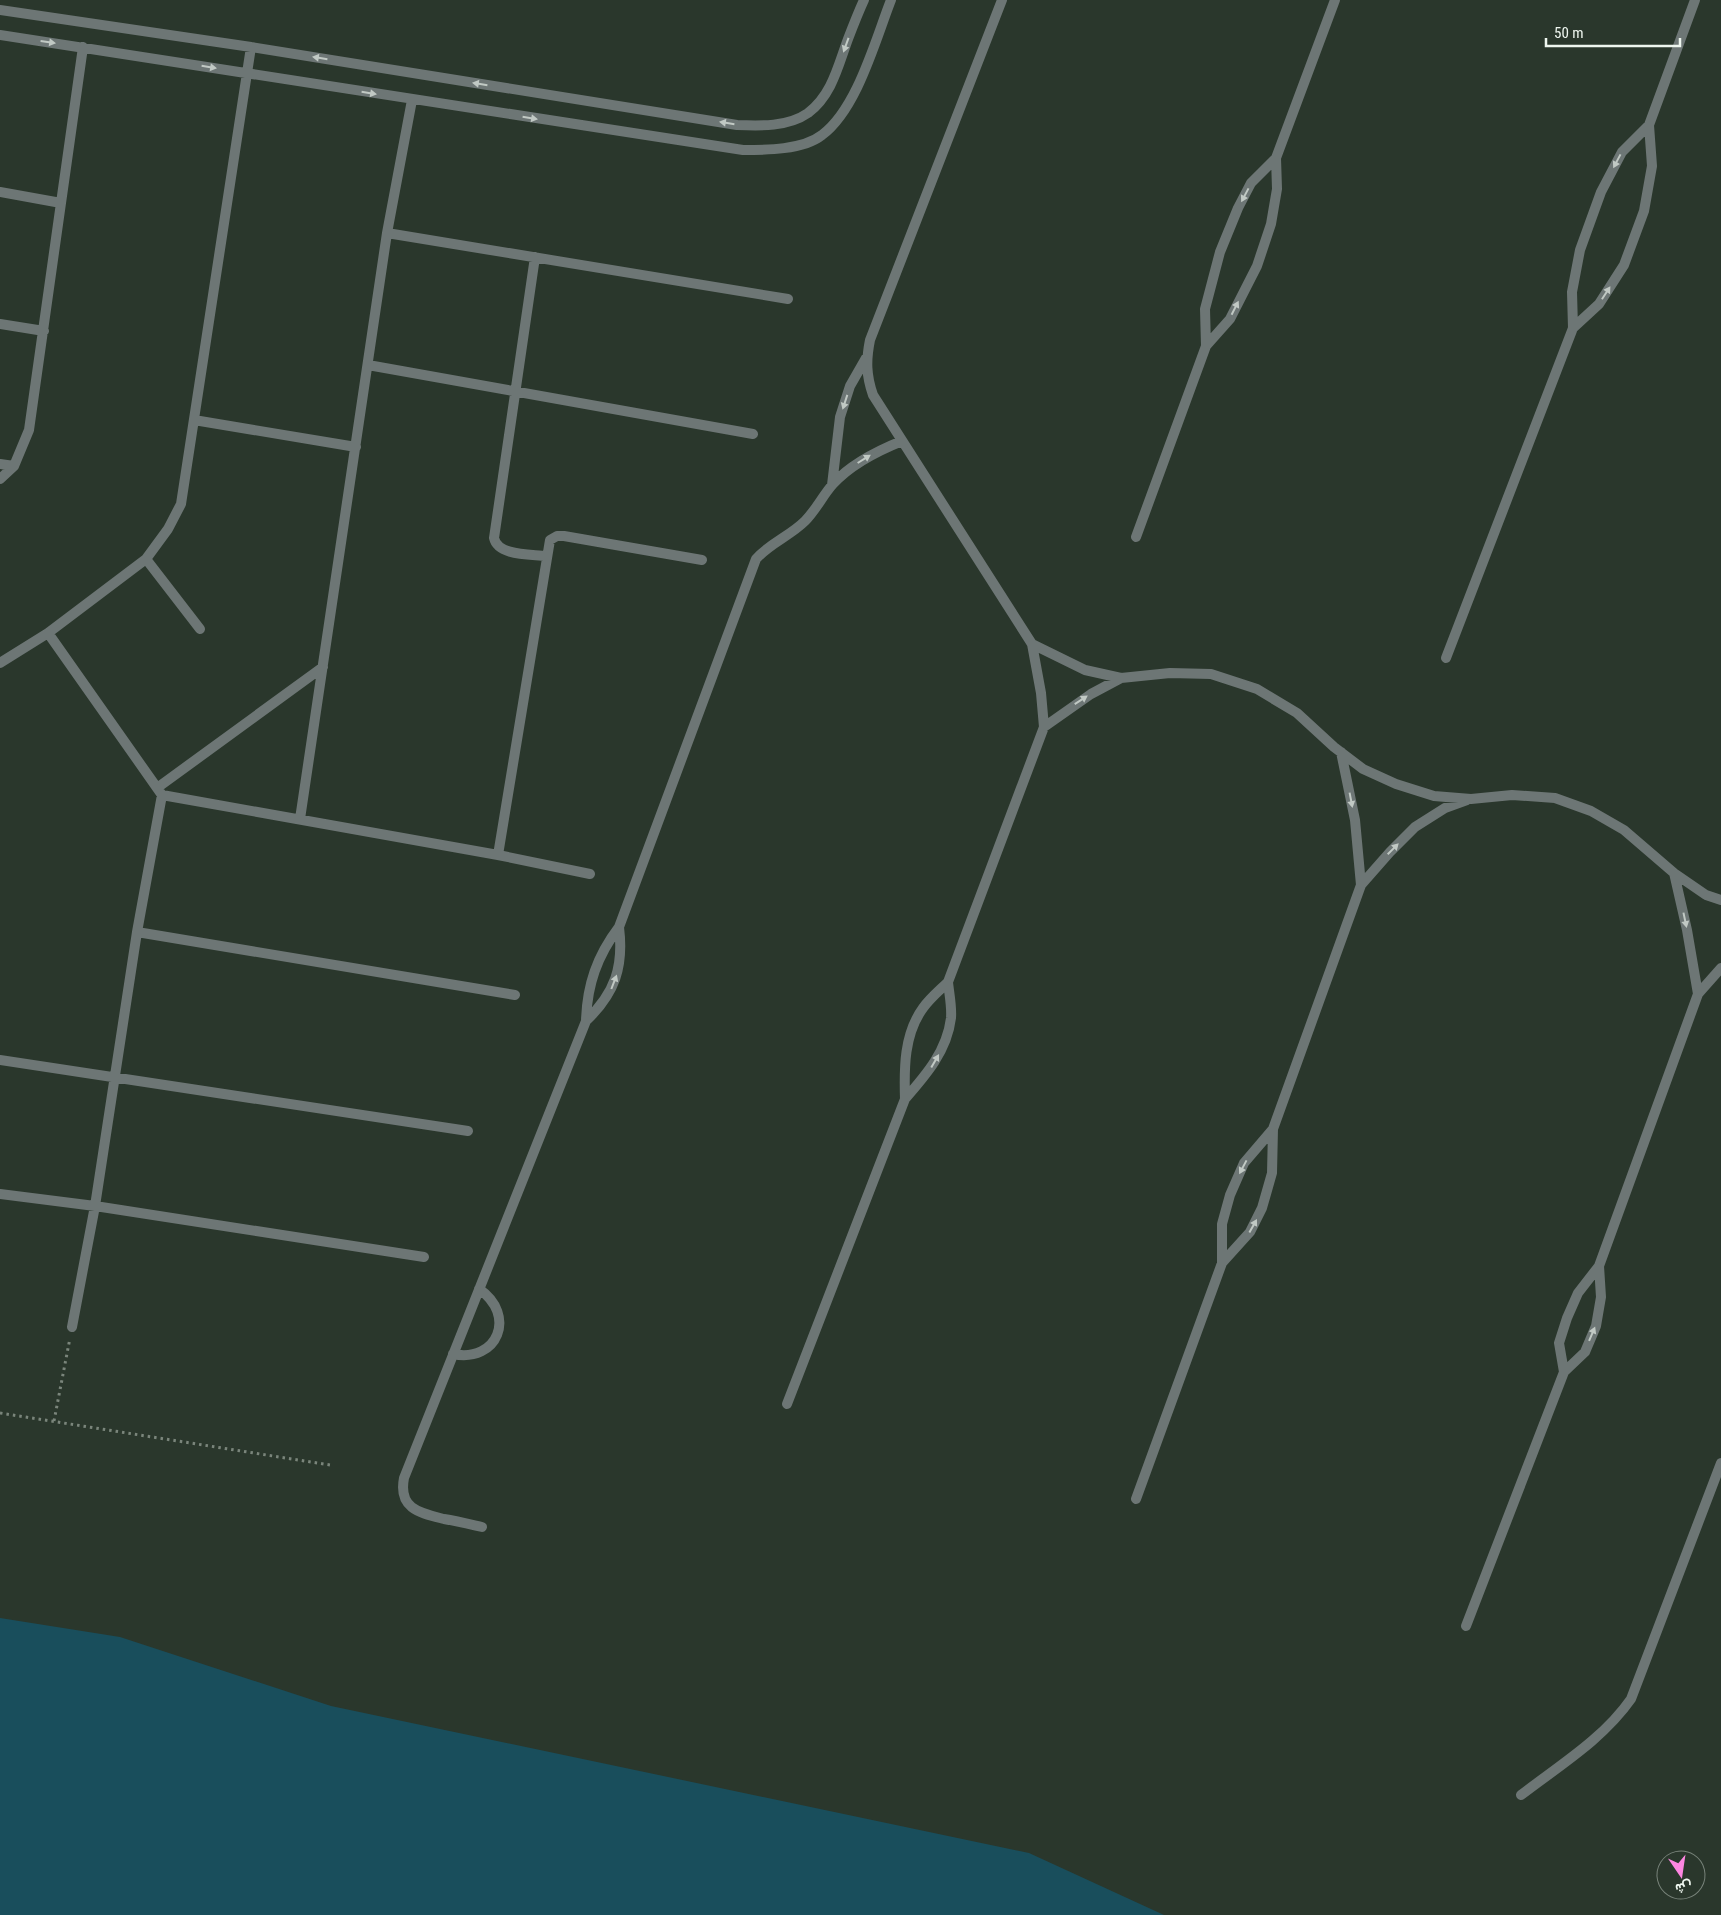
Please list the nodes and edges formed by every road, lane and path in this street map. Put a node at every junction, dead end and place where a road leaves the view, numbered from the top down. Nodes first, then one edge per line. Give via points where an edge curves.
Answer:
1 (864, 0) edge
2 (891, 0) edge
3 (1002, 0) edge
4 (1335, 0) edge
5 (1695, 0) edge
6 (0, 10) edge
7 (0, 35) edge
8 (83, 47) junction
9 (251, 47) junction
10 (246, 72) junction
11 (412, 100) junction
12 (1649, 125) junction
13 (1276, 158) junction
14 (0, 192) edge
15 (61, 203) junction
16 (388, 233) junction
17 (535, 258) junction
18 (788, 299) dead end
19 (0, 324) edge
20 (1573, 328) junction
21 (44, 331) junction
22 (1206, 346) junction
23 (866, 358) junction
24 (368, 365) junction
25 (516, 390) junction
26 (194, 420) junction
27 (753, 434) dead end
28 (902, 441) junction
29 (356, 448) junction
30 (0, 464) edge
31 (14, 466) junction
32 (0, 479) edge
33 (832, 485) junction
34 (1136, 537) dead end
35 (546, 556) junction
36 (146, 559) junction
37 (702, 560) dead end
38 (200, 629) dead end
39 (48, 633) junction
40 (1032, 644) junction
41 (1446, 658) dead end
42 (0, 663) edge
43 (323, 668) junction
44 (1121, 678) junction
45 (1044, 727) junction
46 (1341, 752) junction
47 (160, 792) junction
48 (1470, 799) junction
49 (300, 819) junction
50 (498, 855) junction
51 (1674, 873) junction
52 (590, 874) dead end
53 (1361, 885) junction
54 (1721, 900) edge
55 (619, 927) junction
56 (137, 932) junction
57 (1721, 968) edge
58 (948, 982) junction
59 (1698, 994) junction
60 (515, 995) dead end
61 (586, 1021) junction
62 (0, 1060) edge
63 (115, 1078) junction
64 (905, 1099) junction
65 (1273, 1129) junction
66 (468, 1131) dead end
67 (0, 1194) edge
68 (95, 1206) junction
69 (424, 1258) dead end
70 (1222, 1263) junction
71 (1599, 1266) junction
72 (479, 1289) junction
73 (72, 1327) joint
74 (454, 1354) junction
75 (1564, 1372) junction
76 (787, 1404) dead end
77 (0, 1413) edge
78 (54, 1421) junction
79 (1721, 1463) edge
80 (330, 1465) dead end
81 (1136, 1499) dead end
82 (482, 1527) dead end
83 (1466, 1626) dead end
84 (1520, 1794) dead end

1 -> 9 lane via 822,100 807,114 766,126 737,125
11 -> 2 lane via 743,150 792,147 821,136 841,116 857,88
3 - 23 lane via 870,340
4 - 13 lane
5 - 12 lane
6 - 9 lane
7 -> 8 lane
8 -> 10 lane
8 - 15 lane
9 - 10 lane
10 -> 11 lane
10 - 26 lane
11 - 16 lane
12 -> 20 lane via 1622,152 1601,192 1580,250 1572,292
20 -> 12 lane via 1599,304 1624,265 1644,212 1652,166
22 -> 13 lane via 1230,318 1257,266 1278,190
13 -> 22 lane via 1251,183 1220,252 1206,309
14 - 15 lane
15 - 21 lane
16 - 17 lane
16 - 24 lane
17 - 18 lane
17 - 25 lane
19 - 21 lane
20 - 41 lane
21 - 31 lane via 29,430
22 - 34 lane
23 - 28 lane via 867,377 873,395
23 -> 33 lane via 850,386 840,417
24 - 25 lane
24 - 29 lane
25 - 27 lane
25 - 35 lane via 494,538 495,543 510,552
26 - 29 lane
26 - 36 lane via 181,504
33 -> 28 lane via 868,457
28 - 40 lane
29 - 43 lane
30 - 31 lane
31 - 32 lane
33 - 55 lane via 806,520 761,554 753,566
35 - 37 lane via 550,540 564,536
35 - 50 lane
36 - 38 lane
36 - 39 lane
39 - 42 lane
39 - 47 lane
40 - 44 lane via 1085,670
40 - 45 lane
43 - 47 lane
43 - 49 lane
45 -> 44 lane via 1083,699
44 - 46 lane via 1170,673 1211,674 1257,688 1297,713
45 - 58 lane
46 - 48 lane via 1363,769 1396,784 1434,796
46 -> 53 lane via 1355,820
47 - 49 lane
47 - 56 lane
48 - 51 lane via 1512,795 1556,798 1591,811 1624,830
53 -> 48 lane via 1416,827 1445,808
49 - 50 lane
50 - 52 lane
51 - 54 lane via 1706,895
51 -> 59 lane
53 - 65 lane
55 - 61 lane via 594,971
61 -> 55 lane via 599,1009 616,979 620,962
56 - 60 lane
56 - 63 lane
57 - 59 lane
58 - 64 lane via 923,1008 910,1036 904,1062
64 -> 58 lane via 930,1070 945,1045 951,1017
59 - 71 lane
61 - 72 lane
62 - 63 lane
63 - 66 lane
63 - 68 lane
64 - 76 lane
65 -> 70 lane via 1244,1164 1230,1196 1222,1224
70 -> 65 lane via 1250,1232 1262,1208 1272,1173
67 - 68 lane
68 - 69 lane
68 - 73 lane
70 - 81 lane
71 - 75 lane via 1578,1293 1567,1318 1559,1343
75 -> 71 lane via 1585,1352 1596,1326 1601,1297
72 - 74 lane
72 - 74 lane via 494,1302 500,1320 499,1330 481,1352 463,1356
73 - 78 path
74 - 82 lane via 404,1478 403,1492 416,1511
75 - 83 lane
77 - 78 path
78 - 80 path
79 - 84 lane via 1631,1699 1598,1737

